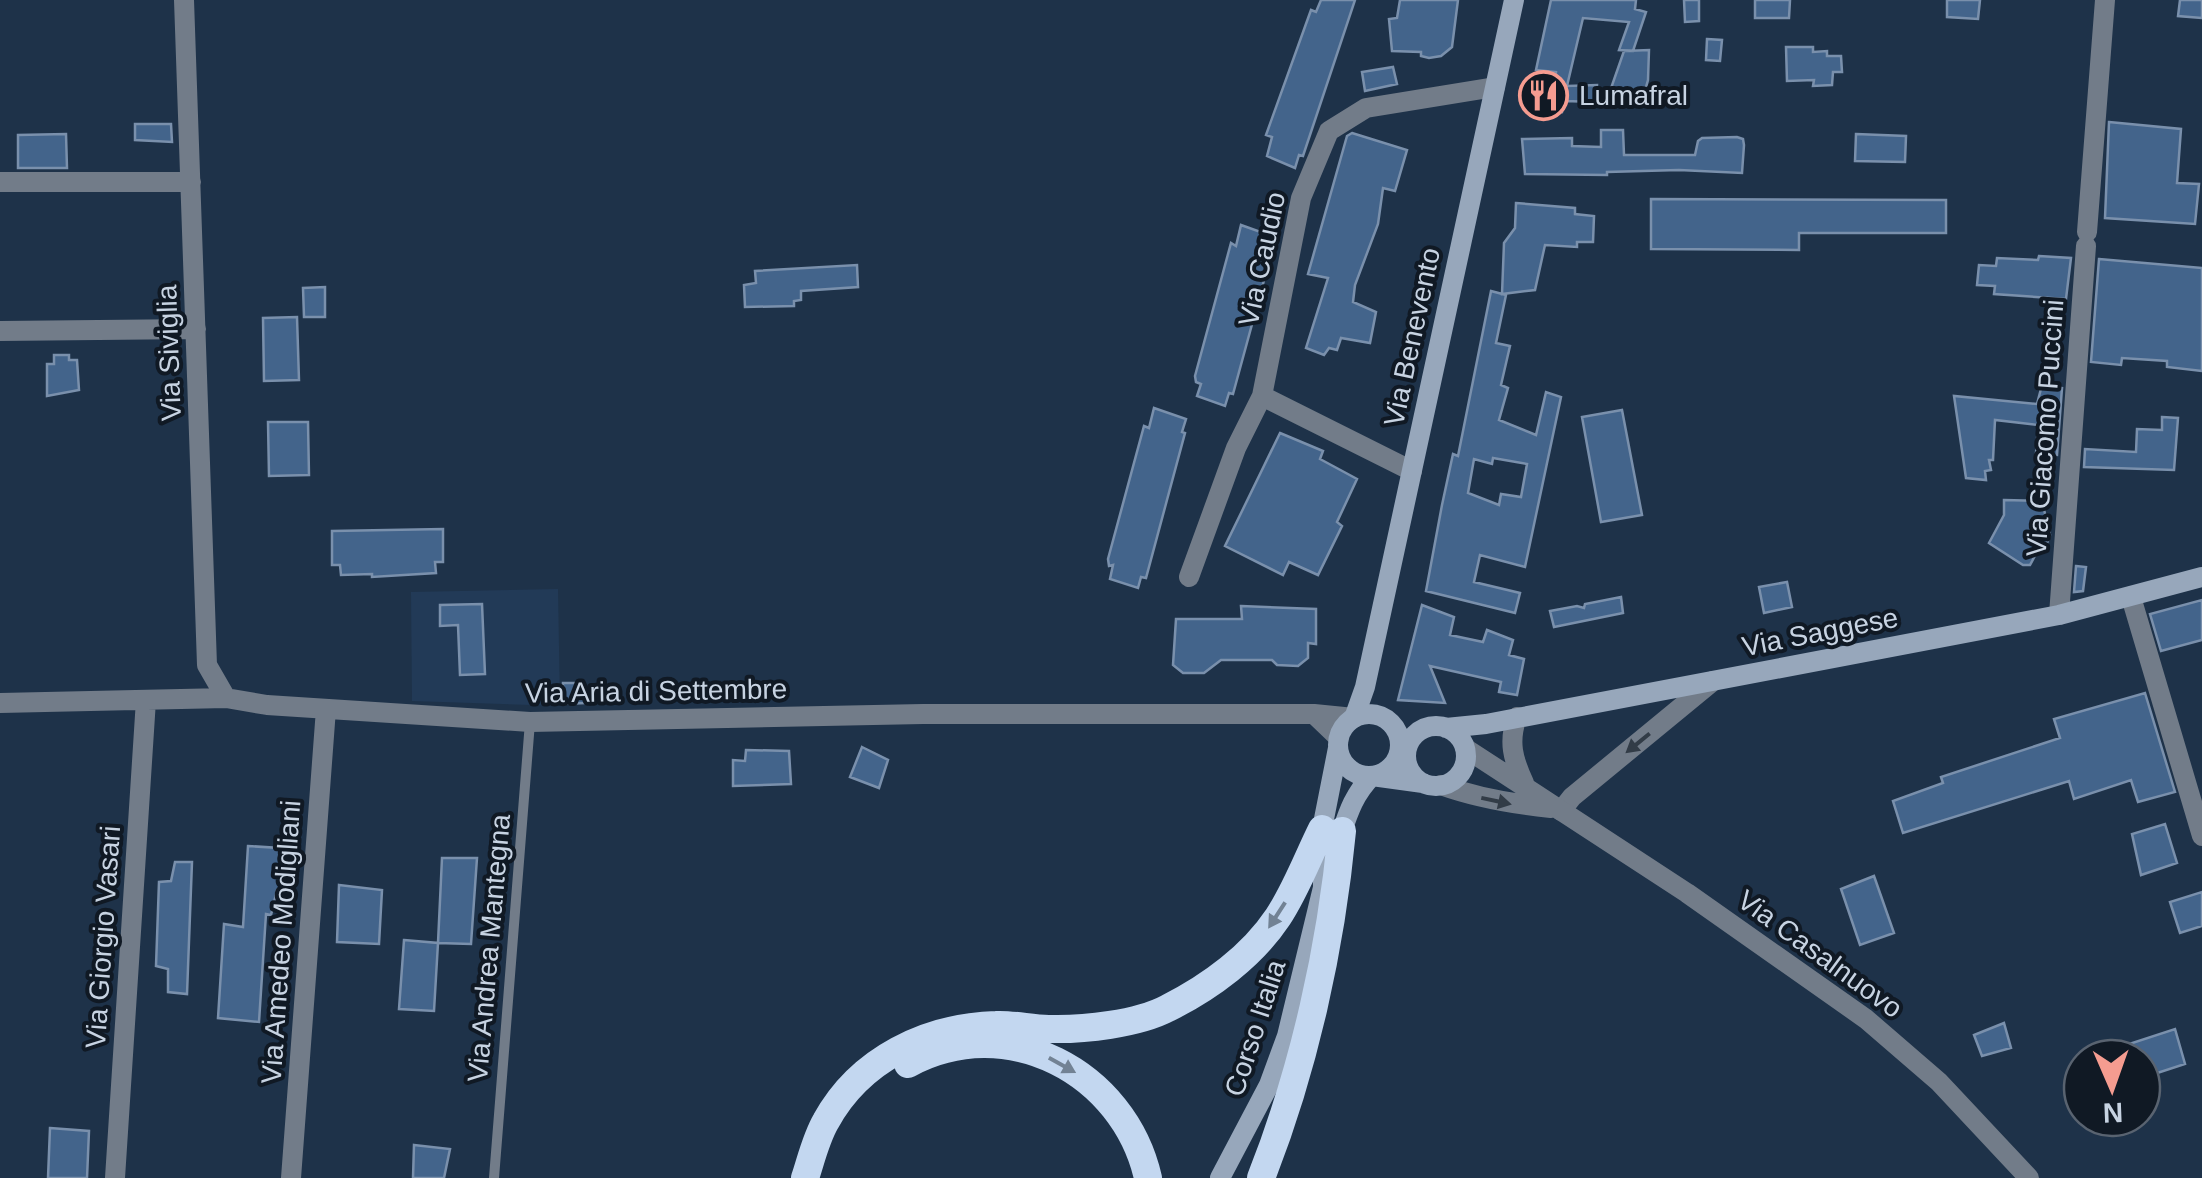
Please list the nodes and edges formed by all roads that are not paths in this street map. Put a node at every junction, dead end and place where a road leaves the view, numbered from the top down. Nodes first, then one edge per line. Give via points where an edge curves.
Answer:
1 (184, 0) edge
2 (1514, 0) edge
3 (2104, 0) edge
4 (1495, 87) junction
5 (0, 182) edge
6 (191, 182) junction
7 (196, 329) junction
8 (0, 331) edge
9 (1262, 396) junction
10 (1412, 471) junction
11 (1189, 577) dead end
12 (2202, 577) edge
13 (2131, 597) junction
14 (2059, 615) junction
15 (1713, 681) junction
16 (1365, 687) junction
17 (226, 698) junction
18 (146, 700) junction
19 (0, 703) edge
20 (326, 709) junction
21 (1314, 714) junction
22 (1378, 716) junction
23 (1517, 717) junction
24 (1354, 718) junction
25 (530, 722) junction
26 (1440, 727) junction
27 (1338, 743) junction
28 (1465, 748) junction
29 (1372, 776) junction
30 (1432, 784) junction
31 (1524, 785) junction
32 (1557, 809) junction
33 (1332, 830) junction
34 (2202, 836) edge
35 (116, 1178) edge
36 (291, 1178) edge
37 (494, 1178) edge
38 (805, 1178) edge
39 (824, 1178) edge
40 (1148, 1178) edge
41 (1220, 1178) edge
42 (1261, 1178) edge
43 (2029, 1178) edge

1 - 6 street, Via Siviglia
2 - 4 main road, Via Benevento
3 - 14 street, Via Giacomo Puccini
4 - 9 street, Via Caudio via 1366,108 1329,131 1301,198
4 - 10 main road, Via Benevento
5 - 6 street
6 - 7 street, Via Siviglia
7 - 8 street
7 - 17 street, Via Siviglia via 207,665
9 - 10 street
9 - 11 street, Via Caudio
10 - 16 main road, Via Benevento
12 - 13 main road, Via Saggese
13 - 14 main road, Via Saggese
13 - 34 street
14 - 15 main road, Via Saggese
15 - 23 main road, Via Saggese
15 -> 32 street
16 - 22 main road
16 - 24 main road, Via Benevento
17 - 18 street, Via Aria di Settembre
17 - 20 street, Via Aria di Settembre
18 - 19 street, Via Aria di Settembre
18 - 35 street, Via Giorgio Vasari
20 - 25 street, Via Aria di Settembre
20 - 36 street, Via Amedeo Modigliani
21 - 24 street, Via Aria di Settembre
21 - 25 street, Via Aria di Settembre
21 - 27 street
22 - 24 main road
22 - 26 main road, Via Saggese
22 - 29 main road via 1393,726 1400,744 1395,762
23 - 26 main road, Via Saggese
23 - 28 main road
23 - 31 street via 1510,735
24 - 27 main road
25 - 37 lane, Via Andrea Mantegna
26 - 28 main road via 1454,732
26 - 30 main road via 1411,738 1406,755 1410,772
27 - 29 main road via 1347,766
27 - 33 main road
28 - 30 main road via 1458,776
28 - 31 street, Via Casalnuovo
29 - 30 main road
29 - 33 main road
30 -> 32 street
31 - 32 street, Via Casalnuovo
32 - 43 street, Via Casalnuovo via 1866,1019 1939,1082
33 -> 38 highway via 1278,917 1242,959 1210,983 1164,1010 1098,1027 941,1030 900,1048 856,1080 825,1122
33 - 41 main road, Corso Italia via 1287,1036
33 - 42 highway via 1330,919 1303,1047
39 -> 40 highway via 842,1130 878,1084 913,1061 984,1044 1054,1059 1087,1079 1130,1128

